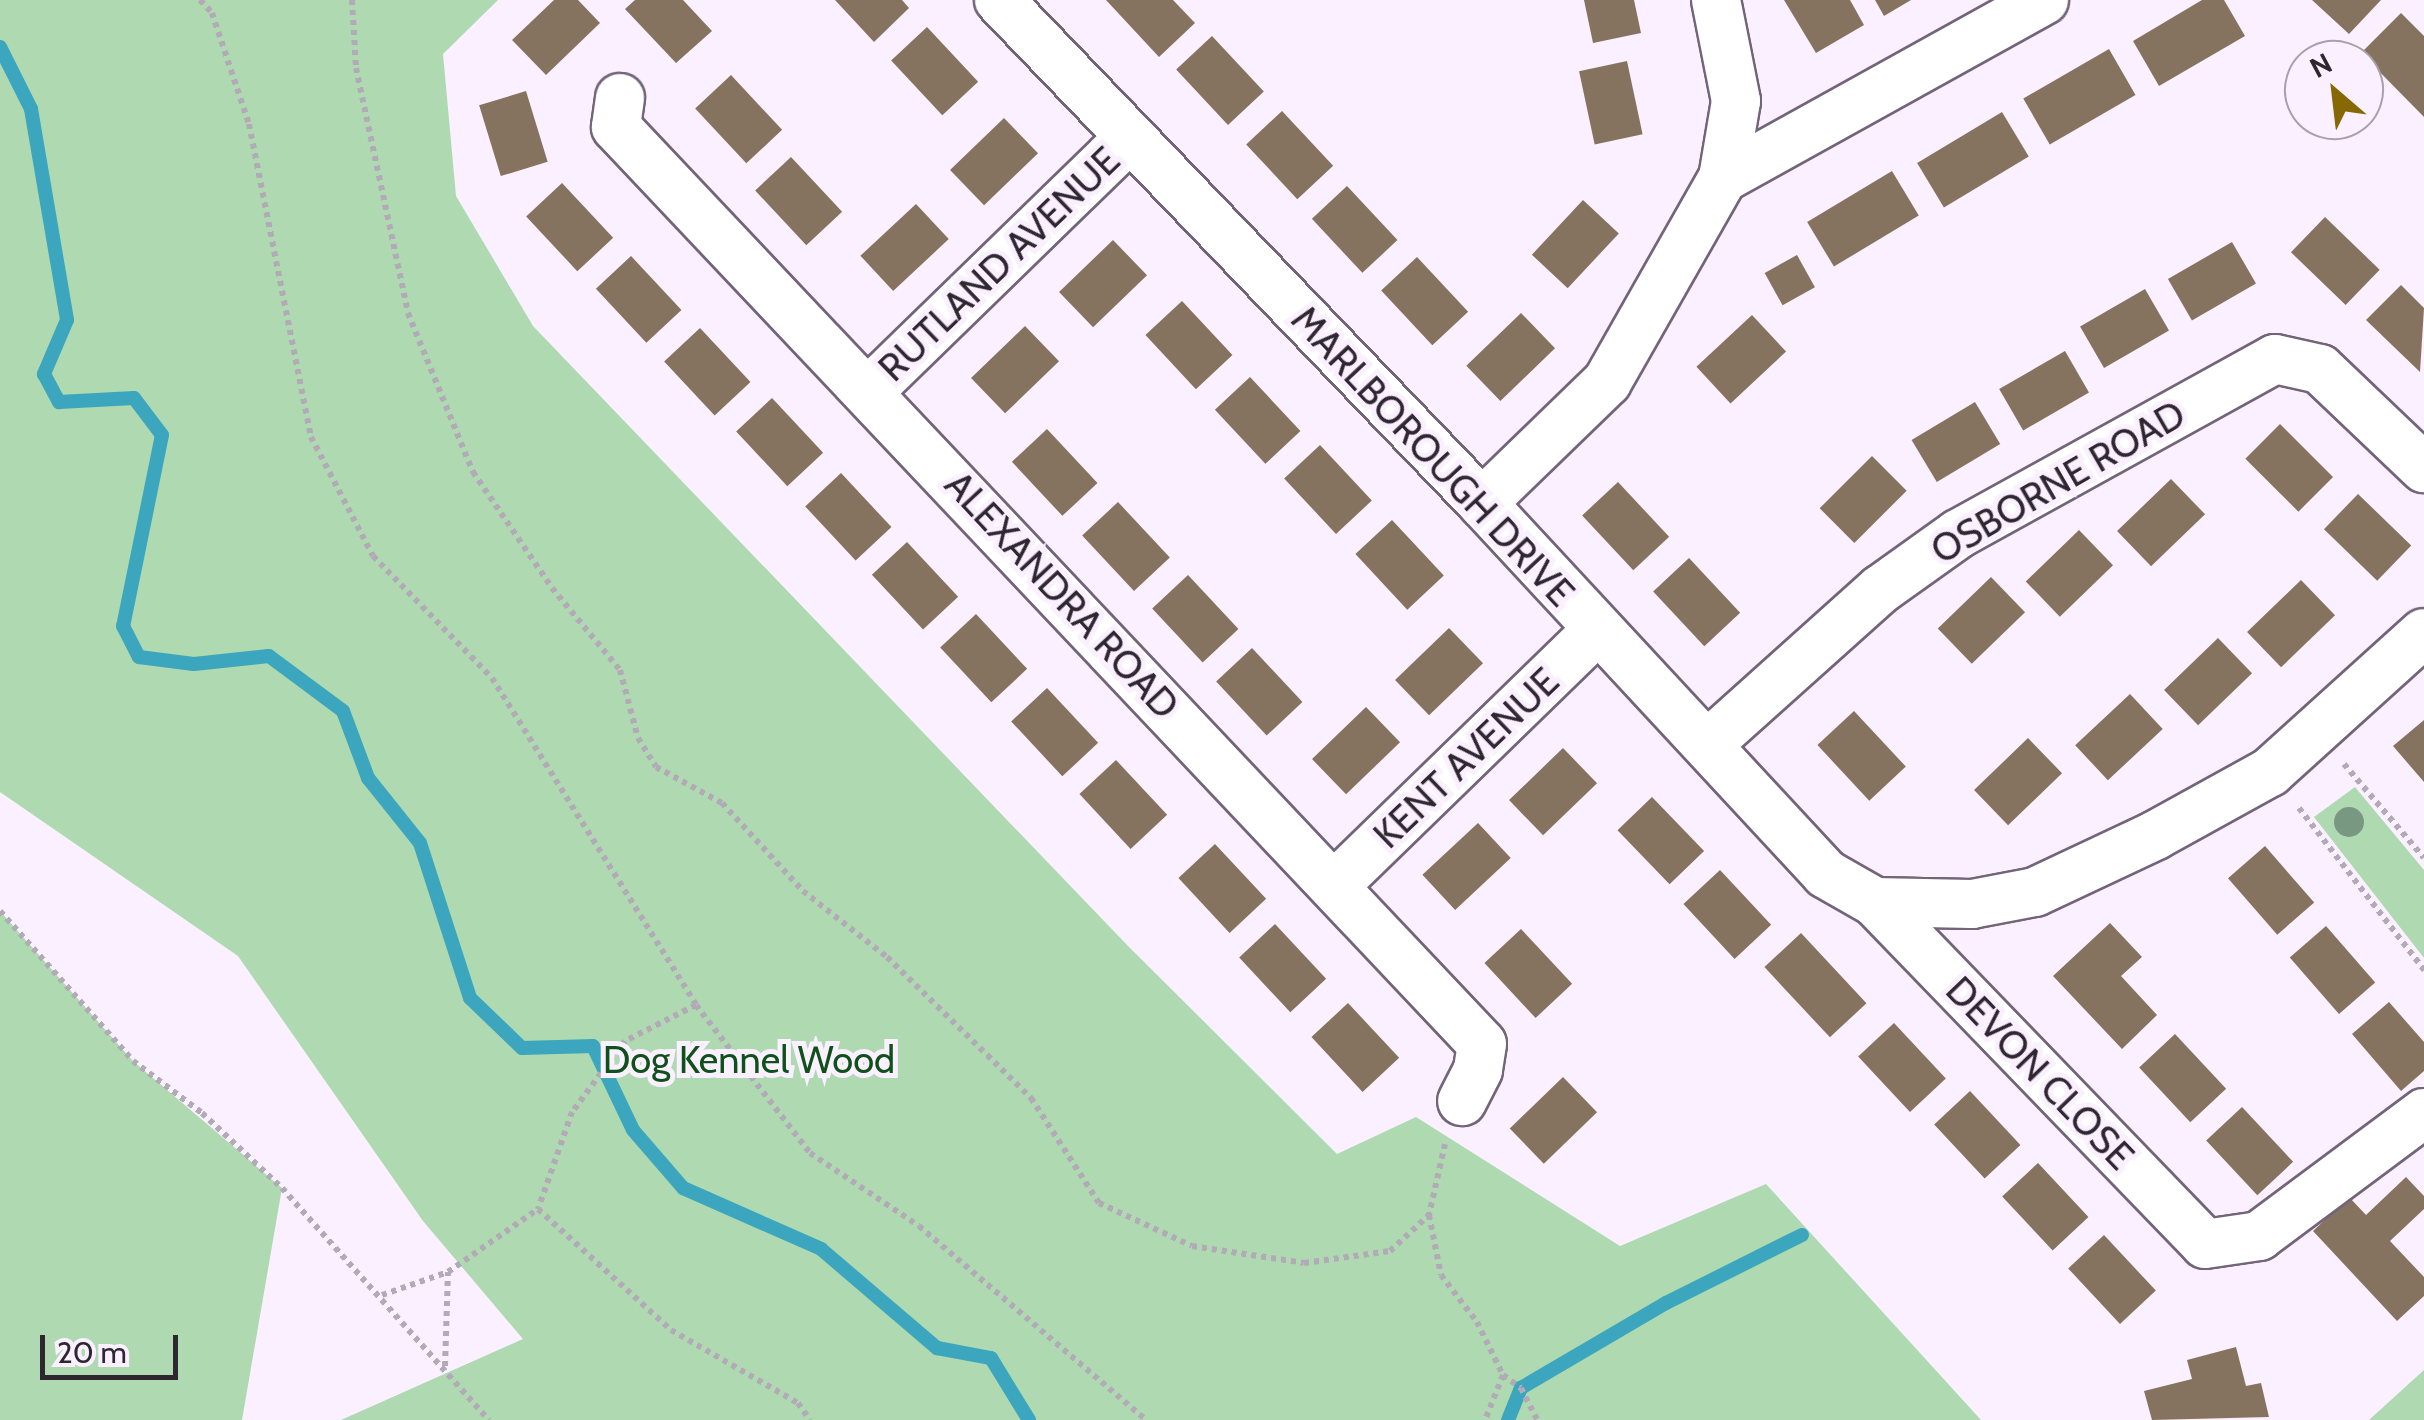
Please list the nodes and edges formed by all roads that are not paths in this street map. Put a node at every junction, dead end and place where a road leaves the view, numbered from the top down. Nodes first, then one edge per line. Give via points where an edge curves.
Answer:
1 (999, 0) edge
2 (1716, 0) edge
3 (2044, 0) edge
4 (620, 98) dead end
5 (1130, 137) junction
6 (1723, 178) junction
7 (869, 391) junction
8 (2424, 468) edge
9 (1482, 503) junction
10 (1596, 631) junction
11 (2424, 633) edge
12 (1708, 744) junction
13 (1336, 884) junction
14 (1874, 902) junction
15 (1462, 1101) dead end
16 (2424, 1113) edge

1 - 5 street, MARLBOROUGH DRIVE
2 - 6 street via 1736,102
3 - 6 street
4 - 7 street, ALEXANDRA ROAD via 616,126
5 - 7 street, RUTLAND AVENUE
5 - 9 street, MARLBOROUGH DRIVE
6 - 9 street via 1607,382
7 - 13 street, ALEXANDRA ROAD
8 - 12 street, OSBORNE ROAD via 2320,368 2275,359 1958,534 1881,589
9 - 10 street, MARLBOROUGH DRIVE
10 - 12 street, MARLBOROUGH DRIVE
10 - 13 street, KENT AVENUE
11 - 14 street via 2270,772 2035,892 1972,904
12 - 14 street, MARLBOROUGH DRIVE via 1826,874
13 - 15 street, ALEXANDRA ROAD via 1482,1044
14 - 16 street, DEVON CLOSE via 2205,1244 2260,1236

